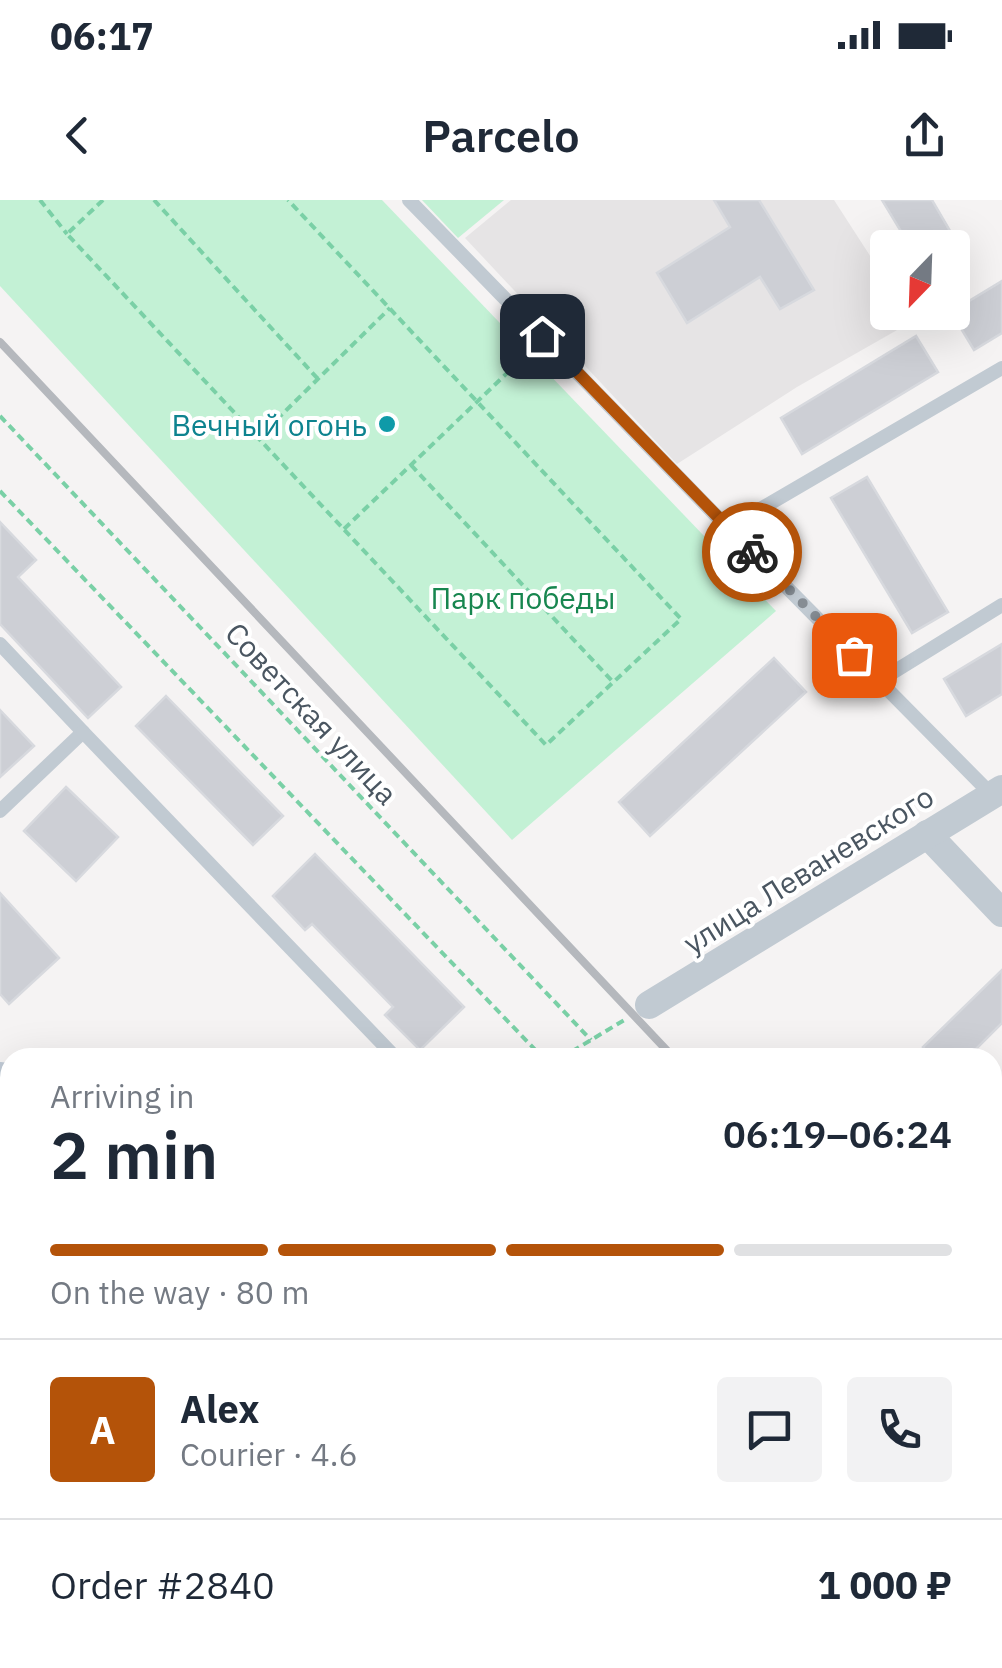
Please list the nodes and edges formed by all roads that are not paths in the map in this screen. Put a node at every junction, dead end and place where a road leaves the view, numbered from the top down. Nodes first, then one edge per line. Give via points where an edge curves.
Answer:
1 (409, 200) edge
2 (1002, 368) edge
3 (728, 528) junction
4 (1002, 605) edge
5 (0, 644) edge
6 (880, 680) junction
7 (83, 732) junction
8 (997, 792) edge
9 (0, 811) edge
10 (926, 834) junction
11 (1002, 913) edge
12 (649, 1006) road end
13 (386, 1048) edge

1 - 3 lane
2 - 3 lane
3 - 6 lane
4 - 6 lane
5 - 7 lane
6 - 8 lane
7 - 9 lane
7 - 13 lane
8 - 10 street, улица Леваневского
10 - 11 street
10 - 12 street, улица Леваневского

